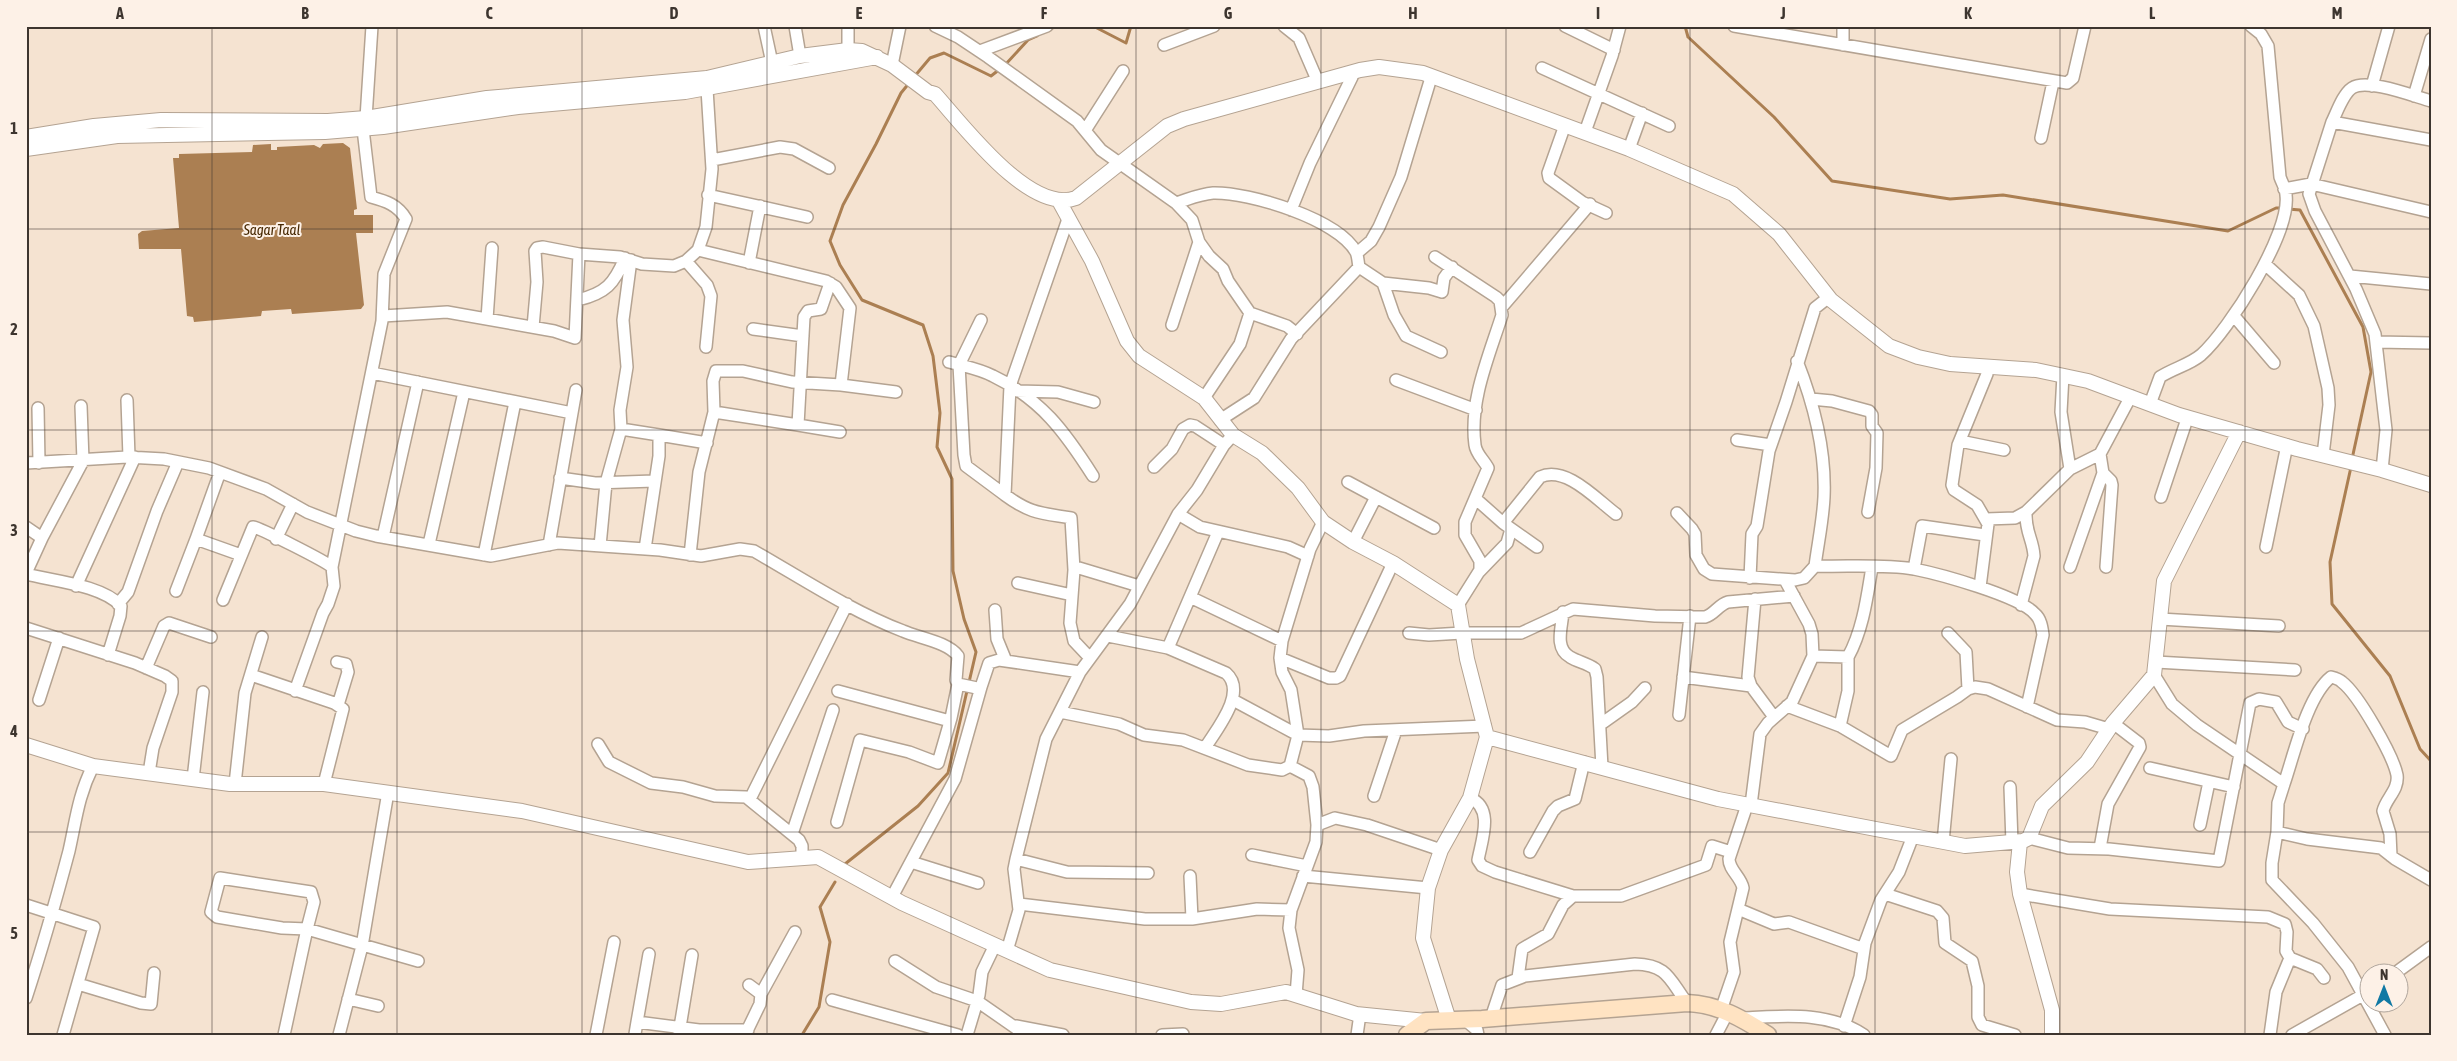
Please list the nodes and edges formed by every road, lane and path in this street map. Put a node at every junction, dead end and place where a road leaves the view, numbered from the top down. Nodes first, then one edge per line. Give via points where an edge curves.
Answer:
1 (764, 26) edge
2 (795, 26) edge
3 (848, 26) edge
4 (900, 26) edge
5 (935, 26) edge
6 (1048, 26) edge
7 (1214, 26) edge
8 (1284, 26) edge
9 (1565, 26) edge
10 (1620, 26) edge
11 (1734, 26) edge
12 (1843, 26) edge
13 (2085, 26) edge
14 (2251, 26) edge
15 (2389, 26) edge
16 (369, 27) edge
17 (1781, 30) edge
18 (2431, 39) edge
19 (1164, 45) dead end
20 (1843, 45) junction
21 (848, 50) junction
22 (1614, 50) junction
23 (984, 54) junction
24 (800, 56) junction
25 (876, 57) junction
26 (772, 64) junction
27 (1542, 68) dead end
28 (898, 69) junction
29 (1123, 71) dead end
30 (1352, 77) junction
31 (1430, 81) junction
32 (1318, 82) junction
33 (2053, 82) junction
34 (2372, 86) junction
35 (707, 89) junction
36 (1598, 92) junction
37 (2414, 96) junction
38 (2431, 101) edge
39 (1642, 113) junction
40 (2332, 122) junction
41 (365, 123) junction
42 (1668, 126) dead end
43 (1564, 128) junction
44 (1086, 130) junction
45 (1585, 132) junction
46 (26, 137) edge
47 (2041, 138) dead end
48 (2431, 140) edge
49 (26, 149) edge
50 (1629, 149) junction
51 (712, 160) junction
52 (1124, 165) junction
53 (829, 168) dead end
54 (2311, 184) junction
55 (2285, 192) junction
56 (708, 195) junction
57 (1176, 203) junction
58 (1590, 204) junction
59 (760, 206) junction
60 (1063, 209) junction
61 (1291, 210) junction
62 (2431, 212) edge
63 (1606, 213) dead end
64 (807, 217) dead end
65 (1199, 242) junction
66 (492, 248) dead end
67 (698, 250) junction
68 (1357, 253) junction
69 (578, 254) junction
70 (1435, 257) dead end
71 (628, 259) junction
72 (686, 261) junction
73 (750, 263) junction
74 (2265, 264) junction
75 (1359, 267) junction
76 (1452, 267) junction
77 (2350, 276) junction
78 (830, 283) junction
79 (1383, 283) junction
80 (2431, 284) edge
81 (1826, 299) junction
82 (578, 300) junction
83 (1502, 307) junction
84 (1250, 313) junction
85 (383, 316) junction
86 (2234, 316) junction
87 (487, 319) junction
88 (980, 320) dead end
89 (1172, 325) dead end
90 (534, 327) junction
91 (753, 329) dead end
92 (1297, 334) junction
93 (804, 336) junction
94 (2376, 342) junction
95 (2431, 343) edge
96 (706, 348) dead end
97 (1441, 352) dead end
98 (1797, 361) junction
99 (954, 363) junction
100 (2274, 363) dead end
101 (372, 373) junction
102 (1987, 374) junction
103 (2062, 378) junction
104 (1396, 380) dead end
105 (418, 382) junction
106 (801, 383) junction
107 (841, 385) junction
108 (1014, 388) junction
109 (576, 390) dead end
110 (464, 392) junction
111 (896, 392) dead end
112 (1204, 398) junction
113 (1812, 399) junction
114 (2130, 399) junction
115 (127, 400) dead end
116 (514, 402) junction
117 (1094, 402) dead end
118 (2150, 404) junction
119 (82, 406) dead end
120 (38, 408) dead end
121 (1476, 410) junction
122 (714, 412) junction
123 (572, 413) junction
124 (1220, 420) junction
125 (798, 425) junction
126 (2185, 425) junction
127 (621, 429) junction
128 (840, 432) dead end
129 (659, 435) junction
130 (2238, 435) junction
131 (1228, 440) junction
132 (1737, 440) dead end
133 (1960, 441) junction
134 (707, 443) junction
135 (1772, 445) junction
136 (2290, 448) junction
137 (2004, 450) dead end
138 (2100, 454) junction
139 (2323, 455) junction
140 (132, 457) junction
141 (83, 461) junction
142 (178, 462) junction
143 (26, 463) edge
144 (39, 463) junction
145 (1154, 467) dead end
146 (2070, 469) junction
147 (2382, 470) junction
148 (220, 472) junction
149 (2103, 473) junction
150 (1093, 476) dead end
151 (560, 478) junction
152 (654, 481) junction
153 (1348, 482) dead end
154 (606, 483) junction
155 (2430, 485) edge
156 (1005, 495) junction
157 (1376, 497) junction
158 (2161, 497) dead end
159 (1476, 499) junction
160 (293, 504) junction
161 (1868, 512) dead end
162 (2026, 512) junction
163 (1677, 513) dead end
164 (1178, 514) junction
165 (1616, 514) dead end
166 (1986, 519) junction
167 (1323, 522) junction
168 (340, 525) junction
169 (1507, 526) junction
170 (26, 527) edge
171 (1434, 528) dead end
172 (1218, 532) junction
173 (1986, 535) junction
174 (383, 537) junction
175 (42, 538) junction
176 (276, 539) junction
177 (196, 540) junction
178 (1353, 542) junction
179 (429, 544) junction
180 (549, 545) junction
181 (600, 546) junction
182 (1537, 547) dead end
183 (2266, 547) dead end
184 (645, 549) junction
185 (484, 554) junction
186 (241, 555) junction
187 (690, 555) junction
188 (1308, 556) junction
189 (1393, 563) junction
190 (1815, 566) junction
191 (332, 567) junction
192 (1872, 567) junction
193 (2070, 567) dead end
194 (2106, 567) dead end
195 (1914, 569) junction
196 (1074, 570) junction
197 (1479, 572) junction
198 (26, 573) edge
199 (1750, 578) junction
200 (1786, 580) junction
201 (1018, 583) dead end
202 (76, 586) junction
203 (1139, 586) junction
204 (1980, 587) junction
205 (176, 591) dead end
206 (1072, 595) junction
207 (1794, 596) junction
208 (1190, 597) junction
209 (223, 600) dead end
210 (1755, 600) junction
211 (118, 604) junction
212 (847, 604) junction
213 (1458, 605) junction
214 (2021, 605) junction
215 (995, 610) dead end
216 (1563, 612) junction
217 (1690, 616) junction
218 (2160, 619) junction
219 (2279, 626) dead end
220 (26, 628) edge
221 (1410, 633) dead end
222 (1462, 633) junction
223 (1948, 633) dead end
224 (1108, 636) junction
225 (210, 637) dead end
226 (262, 637) dead end
227 (59, 638) junction
228 (1282, 641) junction
229 (1168, 648) junction
230 (108, 655) junction
231 (1813, 656) junction
232 (1848, 657) junction
233 (1090, 658) junction
234 (1280, 658) junction
235 (1006, 661) junction
236 (337, 662) dead end
237 (146, 668) junction
238 (2155, 668) junction
239 (2294, 670) dead end
240 (1080, 672) junction
241 (250, 675) junction
242 (1683, 677) junction
243 (968, 686) junction
244 (1751, 686) junction
245 (1645, 688) dead end
246 (1968, 689) junction
247 (296, 690) junction
248 (203, 692) dead end
249 (838, 692) dead end
250 (39, 700) dead end
251 (1233, 700) junction
252 (338, 705) junction
253 (1787, 706) junction
254 (2027, 707) junction
255 (833, 710) dead end
256 (1060, 712) junction
257 (1679, 715) dead end
258 (1774, 717) junction
259 (950, 721) junction
260 (1601, 724) junction
261 (1840, 726) junction
262 (2111, 726) junction
263 (2303, 729) junction
264 (1396, 730) junction
265 (1486, 732) junction
266 (1298, 735) junction
267 (598, 744) dead end
268 (26, 745) edge
269 (1205, 748) junction
270 (2240, 755) junction
271 (1951, 759) dead end
272 (1584, 762) junction
273 (92, 766) junction
274 (1290, 766) junction
275 (1602, 767) junction
276 (2150, 768) dead end
277 (149, 774) junction
278 (193, 779) junction
279 (2209, 782) junction
280 (236, 784) junction
281 (324, 784) junction
282 (2284, 784) junction
283 (2010, 787) dead end
284 (2234, 787) junction
285 (388, 792) junction
286 (1374, 796) dead end
287 (1470, 798) junction
288 (750, 799) junction
289 (1749, 805) junction
290 (837, 822) dead end
291 (1317, 825) junction
292 (2200, 825) dead end
293 (2277, 832) junction
294 (792, 834) junction
295 (1913, 836) junction
296 (2020, 841) junction
297 (1943, 842) junction
298 (2100, 848) junction
299 (1441, 850) junction
300 (1530, 852) dead end
301 (1731, 852) junction
302 (1252, 855) dead end
303 (2391, 856) junction
304 (802, 858) junction
305 (1016, 859) junction
306 (911, 862) junction
307 (1305, 871) junction
308 (1148, 873) dead end
309 (1190, 876) dead end
310 (2431, 880) edge
311 (978, 883) dead end
312 (1428, 888) junction
313 (1885, 894) junction
314 (2020, 894) junction
315 (1573, 896) junction
316 (892, 897) junction
317 (1019, 904) junction
318 (26, 905) edge
319 (1738, 909) junction
320 (1291, 910) junction
321 (52, 913) junction
322 (1192, 919) junction
323 (307, 929) junction
324 (795, 932) dead end
325 (614, 942) dead end
326 (362, 946) junction
327 (2431, 946) edge
328 (1001, 948) junction
329 (1864, 949) junction
330 (649, 954) dead end
331 (692, 956) dead end
332 (2290, 958) junction
333 (418, 961) dead end
334 (895, 961) dead end
335 (2407, 964) edge
336 (154, 973) dead end
337 (1518, 978) junction
338 (2324, 978) dead end
339 (2360, 983) edge
340 (78, 984) junction
341 (749, 985) dead end
342 (761, 994) junction
343 (1296, 995) junction
344 (2360, 997) edge
345 (26, 998) edge
346 (348, 999) junction
347 (832, 1000) dead end
348 (977, 1001) junction
349 (1688, 1003) junction
350 (378, 1006) dead end
351 (1730, 1013) junction
352 (1360, 1014) junction
353 (2376, 1014) edge
354 (1491, 1018) junction
355 (1457, 1020) junction
356 (1426, 1021) junction
357 (1012, 1026) junction
358 (1844, 1026) junction
359 (636, 1028) edge
360 (679, 1031) edge
361 (746, 1032) edge
362 (1183, 1034) edge
363 (63, 1035) edge
364 (284, 1035) edge
365 (339, 1035) edge
366 (596, 1035) edge
367 (958, 1035) edge
368 (967, 1035) edge
369 (1026, 1035) edge
370 (1063, 1035) edge
371 (1162, 1035) edge
372 (1356, 1035) edge
373 (1408, 1035) edge
374 (1478, 1035) edge
375 (1716, 1035) edge
376 (1768, 1035) edge
377 (1864, 1035) edge
378 (2015, 1035) edge
379 (2052, 1035) edge
380 (2270, 1035) edge
381 (2292, 1035) edge
382 (2385, 1035) edge

1 - 26 street
2 - 24 street
3 - 21 street
4 - 28 street
5 - 23 street
6 - 23 street
7 - 19 street
8 - 32 street via 1299,38
9 - 22 street
10 - 22 street
11 - 17 street
12 - 20 street
13 - 33 street via 2073,78 2067,83
14 - 55 street via 2268,46 2280,177
15 - 34 street
16 - 41 street
17 - 20 street
18 - 37 street
20 - 33 street
21 - 24 street
21 - 25 street via 862,50
22 - 36 street
23 - 44 street
24 - 26 street
25 - 28 street
25 - 35 street
26 - 41 street via 707,78 487,98
27 - 36 street
28 - 60 street via 935,94 1002,168
29 - 44 street
30 - 31 street via 1380,73
30 - 52 street via 1186,124
30 - 61 street
31 - 43 street
31 - 68 street via 1401,177 1371,241
32 - 43 street via 1352,71 1379,67 1424,73
32 - 52 street via 1184,119 1160,131
33 - 47 street
34 - 37 street
34 - 40 street via 2357,86 2350,90
35 - 41 street
35 - 51 street
36 - 39 street
36 - 45 street
37 - 38 street
39 - 42 street
39 - 50 street
40 - 48 street
40 - 54 street
41 - 46 street via 161,120
41 - 49 street via 325,132 117,136
41 - 85 street via 371,197 401,209 406,219 384,274
43 - 45 street
43 - 58 street via 1549,178 1582,202
43 - 81 street via 1729,198 1775,238
44 - 52 street via 1092,142
45 - 50 street
50 - 81 street via 1732,194 1779,234
51 - 53 street via 780,147 794,149
51 - 56 street
52 - 57 street
52 - 60 street
54 - 55 street
54 - 62 street
54 - 77 street via 2309,194 2315,211
55 - 74 street via 2284,216
56 - 59 street
56 - 67 street via 706,228
57 - 61 street via 1216,193 1244,196
57 - 65 street via 1192,220
58 - 63 street
58 - 83 street
59 - 64 street
59 - 73 street
60 - 108 street
60 - 112 street via 1092,261 1127,341 1139,356
61 - 68 street via 1336,234
65 - 84 street via 1223,269
65 - 89 street
66 - 87 street
67 - 72 street
67 - 73 street
68 - 75 street
69 - 71 street
69 - 82 street
69 - 90 street via 543,247 535,251
70 - 76 street
71 - 72 street via 642,264 674,266
71 - 82 street via 606,290
71 - 127 street
72 - 96 street via 707,285 711,296
73 - 78 street
74 - 86 street
74 - 139 street via 2299,295 2314,326 2329,405
75 - 79 street
75 - 92 street
76 - 79 street via 1444,278 1442,292
76 - 83 street via 1496,297
77 - 80 street
77 - 94 street
78 - 93 street via 824,306 806,313
78 - 107 street via 850,308
79 - 97 street via 1394,315 1406,336
81 - 98 street via 1814,308
81 - 102 street via 1856,329 1886,351 1950,370
81 - 103 street via 1890,346 1918,357 1950,364 2036,370
82 - 90 street via 576,338
83 - 121 street via 1485,364
84 - 92 street via 1287,326
84 - 112 street via 1240,344
85 - 87 street via 447,312
85 - 101 street
86 - 100 street
86 - 118 street via 2202,354 2191,363 2160,377
87 - 90 street
88 - 99 street
91 - 93 street
92 - 124 street via 1254,398
93 - 106 street
94 - 95 street
94 - 147 street via 2386,430
98 - 113 street
98 - 135 street
99 - 108 street via 992,375
99 - 156 street via 966,466
101 - 105 street
101 - 168 street
102 - 103 street
102 - 133 street
103 - 114 street
103 - 146 street via 2063,428
104 - 121 street
105 - 110 street
105 - 174 street
106 - 107 street
106 - 122 street via 743,371 716,371 713,381
106 - 125 street
107 - 111 street
108 - 117 street via 1058,392
108 - 150 street via 1038,404 1068,436
108 - 156 street
109 - 123 street
110 - 116 street
110 - 179 street
112 - 124 street
113 - 161 street via 1832,400 1869,410 1872,415 1872,426 1877,433 1876,468
113 - 190 street via 1824,475
114 - 118 street
114 - 126 street
114 - 138 street
115 - 140 street
116 - 123 street
116 - 185 street
118 - 130 street
119 - 141 street
120 - 144 street
121 - 159 street via 1475,444 1477,453 1488,468
122 - 125 street
122 - 134 street
123 - 151 street
124 - 131 street
125 - 128 street
126 - 130 street
126 - 158 street
127 - 129 street
127 - 154 street
129 - 134 street
129 - 152 street
130 - 136 street
130 - 218 street via 2164,581
131 - 145 street via 1190,425 1183,429 1172,449
131 - 164 street
131 - 167 street via 1262,453 1298,488
132 - 135 street
133 - 137 street
133 - 166 street via 1952,485 1954,490 1976,505
134 - 187 street via 700,472
135 - 199 street via 1757,526 1752,534
136 - 139 street
136 - 183 street
138 - 146 street
138 - 149 street
139 - 147 street
140 - 141 street
140 - 142 street
140 - 202 street
141 - 144 street
141 - 175 street
142 - 148 street
142 - 211 street via 128,592
143 - 144 street
146 - 162 street
147 - 155 street
148 - 160 street via 266,489
148 - 177 street
149 - 193 street
149 - 194 street via 2112,486
151 - 154 street
151 - 180 street
152 - 154 street
152 - 184 street
153 - 157 street
154 - 181 street
156 - 196 street via 1023,509 1071,518
157 - 171 street
157 - 178 street
159 - 169 street
159 - 197 street via 1465,522 1465,535 1480,561
160 - 168 street
160 - 176 street
162 - 166 street via 2015,518
162 - 214 street via 2025,527 2034,556
163 - 199 street via 1695,534 1696,556 1704,569 1718,576
164 - 172 street via 1200,527
164 - 203 street
165 - 169 street via 1569,479 1546,475 1540,477
166 - 173 street
167 - 178 street
167 - 188 street
168 - 174 street
168 - 191 street
169 - 182 street
169 - 197 street via 1507,543
170 - 175 street
172 - 188 street via 1288,547
172 - 208 street
173 - 195 street via 1922,526
173 - 204 street
174 - 179 street
175 - 198 street
176 - 186 street via 253,527
176 - 191 street
177 - 186 street
177 - 205 street
178 - 189 street
179 - 185 street
180 - 181 street
180 - 185 street via 491,556
181 - 184 street
184 - 187 street
186 - 209 street
187 - 212 street via 754,551
188 - 228 street
189 - 213 street
189 - 234 street via 1340,676 1329,678
190 - 192 street
190 - 200 street via 1804,578
191 - 247 street via 334,586
192 - 195 street
192 - 232 street via 1866,604
195 - 204 street
196 - 203 street via 1079,568
196 - 206 street
197 - 213 street
198 - 202 street
199 - 200 street
200 - 207 street
201 - 206 street
202 - 211 street via 114,599
203 - 224 street
204 - 214 street
206 - 233 street via 1070,623 1074,641
207 - 210 street
207 - 231 street via 1812,634
208 - 228 street
208 - 229 street
210 - 217 street via 1728,602 1721,604 1713,614
210 - 244 street via 1748,677
211 - 230 street via 120,616
212 - 243 street via 955,652 958,656 956,680
212 - 288 street
213 - 222 street
214 - 254 street via 2035,613 2043,635
215 - 235 street via 997,639
216 - 217 street via 1573,609
216 - 222 street via 1521,633
216 - 260 street via 1560,645 1570,658 1595,669
217 - 242 street
218 - 219 street
218 - 238 street
220 - 227 street
221 - 222 street
222 - 265 street
223 - 246 street via 1966,652
224 - 229 street
224 - 233 street
225 - 237 street via 169,623 164,626
226 - 241 street
227 - 230 street
227 - 250 street
228 - 234 street
229 - 251 street via 1226,673 1233,682
230 - 237 street
231 - 232 street
231 - 253 street via 1792,702
232 - 261 street via 1848,691
233 - 240 street
234 - 266 street via 1292,696
235 - 240 street
235 - 243 street via 989,663
236 - 252 street via 346,664 348,672
237 - 277 street via 172,681 172,692 153,748
238 - 239 street
238 - 262 street
238 - 270 street via 2172,704
240 - 256 street
241 - 247 street
241 - 280 street via 245,693
242 - 244 street
242 - 257 street
243 - 259 street
243 - 306 street via 955,779
244 - 258 street
245 - 260 street via 1632,702
246 - 254 street via 1988,689
246 - 261 street via 1902,730 1891,756
247 - 252 street
248 - 278 street
249 - 259 street
251 - 266 street
251 - 269 street
252 - 281 street via 343,709 342,718
253 - 258 street
253 - 261 street
254 - 262 street via 2057,720
255 - 294 street
256 - 269 street via 1119,724 1144,736 1166,737
256 - 305 street via 1046,739
258 - 289 street via 1760,734
259 - 290 street via 938,763 860,740
260 - 275 street
262 - 296 street via 2087,762 2042,806
262 - 298 street via 2139,743 2140,747 2108,804
263 - 270 street via 2288,722 2276,702 2253,700
263 - 282 street
263 - 303 street via 2324,683 2331,677 2341,680 2380,736 2397,775 2396,789 2383,811 2390,834
264 - 265 street
264 - 266 street via 1329,736
264 - 286 street
265 - 272 street
265 - 287 street
266 - 274 street
267 - 288 street via 609,762 651,783
268 - 273 street
269 - 274 street via 1248,765 1282,770
270 - 282 street
270 - 284 street
271 - 297 street
272 - 275 street
272 - 300 street via 1575,799 1552,810
273 - 277 street
273 - 321 street via 82,789
274 - 291 street via 1309,776
275 - 289 street
276 - 279 street
277 - 278 street
278 - 280 street
279 - 284 street
279 - 292 street
280 - 281 street
281 - 285 street
282 - 293 street via 2278,803
283 - 296 street
284 - 298 street via 2219,861
285 - 304 street via 522,811 748,862
285 - 326 street
287 - 299 street
287 - 315 street via 1482,806 1485,813 1478,860 1482,866
288 - 294 street
289 - 295 street
289 - 301 street
291 - 299 street via 1335,818 1367,825
291 - 307 street via 1316,842
293 - 303 street via 2381,848
293 - 339 street via 2272,880 2313,923
294 - 304 street via 802,846
295 - 297 street
295 - 313 street via 1899,872
296 - 297 street via 1965,846
296 - 298 street via 2068,848
296 - 314 street via 2017,872
299 - 312 street
301 - 315 street via 1712,846 1706,865 1621,896
301 - 319 street via 1729,864 1743,888
302 - 307 street
303 - 310 street
304 - 316 street via 818,857
305 - 308 street via 1067,872
305 - 317 street via 1014,869
306 - 311 street
306 - 316 street
307 - 312 street
307 - 320 street
309 - 322 street
312 - 355 street via 1424,938
313 - 329 street
313 - 378 street via 1937,911 1943,918 1945,943 1972,961 1978,986 1978,1017 1982,1025
314 - 332 street via 2110,909 2268,917 2285,924 2286,951
314 - 379 street via 2052,1010
315 - 337 street via 1563,905 1548,934 1522,949
316 - 328 street
317 - 322 street via 1145,919
317 - 328 street via 1015,930
318 - 321 street
319 - 329 street via 1774,924 1789,922
319 - 351 street via 1730,942 1734,972
320 - 322 street via 1239,910
320 - 343 street via 1290,936 1298,970
321 - 340 street via 94,927
321 - 345 street
323 - 323 street via 314,902 311,892 220,878 211,912 217,917
323 - 326 street
323 - 364 street
324 - 342 street
325 - 366 street
326 - 333 street
326 - 346 street
327 - 335 street
328 - 343 street via 1050,970 1191,1002 1221,1004 1286,992
328 - 348 street via 982,972
329 - 358 street via 1860,977
330 - 359 street
331 - 360 street
332 - 338 street via 2316,969
332 - 380 street via 2276,992
334 - 348 street via 936,987
336 - 340 street via 152,1004
337 - 349 street via 1652,964 1662,968
337 - 354 street via 1502,985
340 - 363 street
341 - 342 street
342 - 361 street via 760,1004
343 - 352 street
344 - 381 street
346 - 350 street
346 - 365 street
347 - 367 street
348 - 357 street
348 - 368 street
349 - 351 main road via 1705,1004
349 - 354 main road
351 - 358 street via 1811,1016
351 - 375 street
351 - 376 main road
352 - 356 street
352 - 372 street
353 - 382 street
354 - 355 main road
355 - 356 main road
355 - 374 street via 1477,1030
356 - 373 main road
357 - 369 street
357 - 370 street
358 - 377 street
359 - 360 street
360 - 361 street
362 - 371 street

